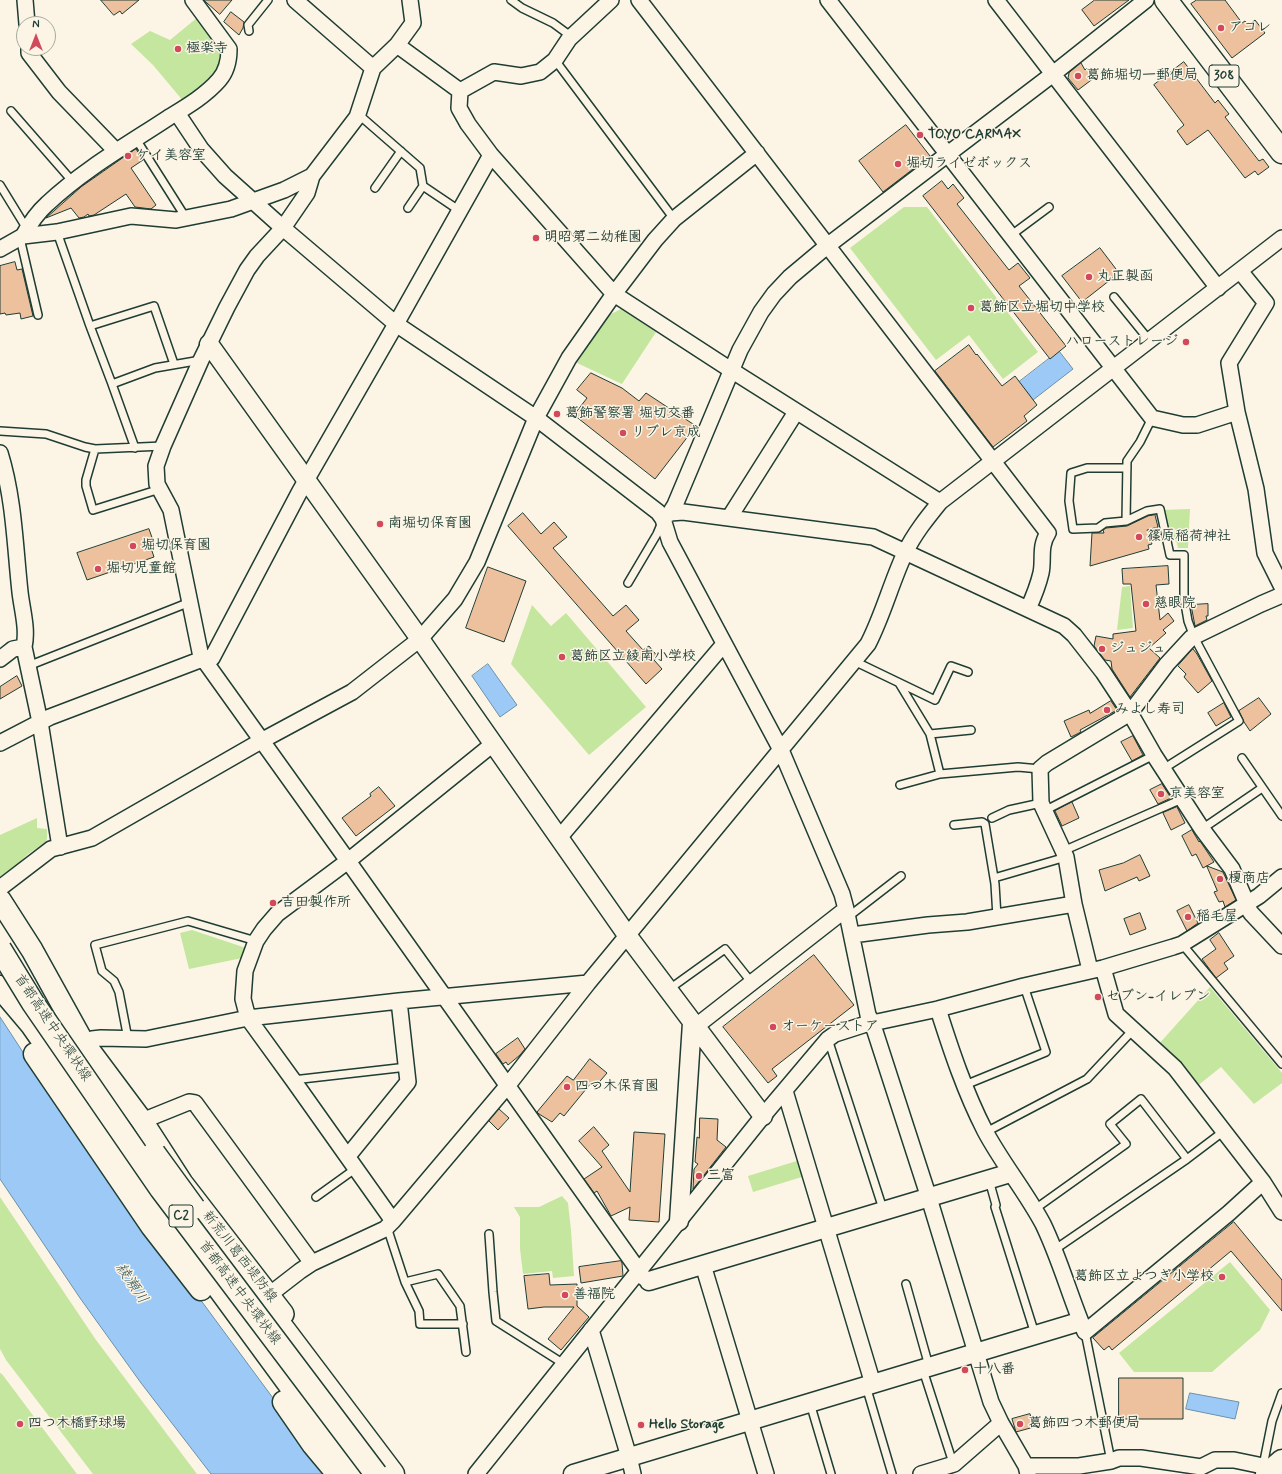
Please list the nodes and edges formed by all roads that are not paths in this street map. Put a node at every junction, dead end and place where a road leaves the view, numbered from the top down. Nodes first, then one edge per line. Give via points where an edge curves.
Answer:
1 (25, 0) edge
2 (193, 0) edge
3 (268, 0) edge
4 (295, 0) edge
5 (410, 0) edge
6 (511, 0) edge
7 (611, 0) edge
8 (639, 0) edge
9 (828, 0) edge
10 (996, 0) edge
11 (1146, 0) edge
12 (1166, 0) edge
13 (26, 16) edge
14 (249, 31) dead end
15 (572, 37) junction
16 (397, 45) junction
17 (31, 56) edge
18 (555, 60) junction
19 (373, 68) junction
20 (1053, 74) junction
21 (460, 91) junction
22 (11, 111) dead end
23 (177, 113) junction
24 (358, 114) junction
25 (136, 139) junction
26 (116, 151) junction
27 (401, 151) junction
28 (1282, 152) edge
29 (757, 153) junction
30 (491, 154) junction
31 (947, 154) junction
32 (312, 176) junction
33 (73, 182) junction
34 (0, 185) edge
35 (423, 186) junction
36 (375, 188) dead end
37 (253, 201) junction
38 (1050, 207) dead end
39 (408, 208) dead end
40 (460, 211) junction
41 (186, 218) junction
42 (674, 219) junction
43 (283, 228) junction
44 (57, 232) junction
45 (23, 234) junction
46 (1010, 236) junction
47 (1282, 238) edge
48 (827, 246) junction
49 (0, 249) edge
50 (1240, 271) junction
51 (1218, 288) junction
52 (614, 294) junction
53 (1114, 297) dead end
54 (38, 315) dead end
55 (396, 324) junction
56 (90, 326) junction
57 (1149, 340) junction
58 (209, 344) junction
59 (201, 360) junction
60 (174, 364) junction
61 (1112, 369) junction
62 (731, 370) junction
63 (112, 384) junction
64 (796, 412) junction
65 (1237, 412) junction
66 (536, 418) junction
67 (1152, 418) junction
68 (0, 431) edge
69 (163, 446) junction
70 (135, 448) junction
71 (95, 449) junction
72 (0, 453) edge
73 (993, 461) junction
74 (1127, 468) junction
75 (2, 472) edge
76 (306, 480) junction
77 (160, 488) junction
78 (940, 502) junction
79 (667, 516) junction
80 (729, 518) junction
81 (1126, 521) junction
82 (905, 553) junction
83 (628, 583) dead end
84 (1282, 588) edge
85 (1282, 595) edge
86 (190, 602) junction
87 (1028, 610) junction
88 (1194, 637) junction
89 (420, 639) junction
90 (724, 644) junction
91 (24, 647) junction
92 (0, 659) edge
93 (204, 660) junction
94 (854, 661) junction
95 (28, 666) junction
96 (968, 672) dead end
97 (899, 683) junction
98 (1130, 713) junction
99 (40, 722) junction
100 (971, 730) dead end
101 (930, 734) junction
102 (261, 741) junction
103 (0, 743) edge
104 (493, 744) junction
105 (781, 750) junction
106 (1154, 755) junction
107 (1242, 758) dead end
108 (1040, 769) junction
109 (1163, 769) junction
110 (940, 774) junction
111 (900, 785) dead end
112 (1262, 788) junction
113 (1182, 799) junction
114 (1043, 807) junction
115 (1282, 816) edge
116 (992, 818) dead end
117 (954, 825) dead end
118 (1202, 830) junction
119 (559, 838) junction
120 (60, 847) junction
121 (1065, 854) junction
122 (348, 861) junction
123 (900, 876) dead end
124 (1282, 877) edge
125 (994, 878) junction
126 (0, 888) edge
127 (0, 900) edge
128 (1074, 904) junction
129 (1246, 905) junction
130 (847, 913) junction
131 (997, 916) junction
132 (627, 935) junction
133 (852, 936) junction
134 (0, 940) edge
135 (256, 941) junction
136 (1182, 944) junction
137 (1282, 946) edge
138 (0, 949) edge
139 (1096, 969) junction
140 (588, 983) junction
141 (752, 983) junction
142 (1024, 986) junction
143 (0, 987) edge
144 (668, 990) junction
145 (443, 996) junction
146 (0, 997) edge
147 (399, 1001) junction
148 (938, 1009) junction
149 (248, 1018) junction
150 (872, 1022) junction
151 (694, 1025) junction
152 (1133, 1030) junction
153 (128, 1039) junction
154 (828, 1039) junction
155 (83, 1042) junction
156 (1282, 1064) edge
157 (407, 1067) junction
158 (294, 1080) junction
159 (508, 1085) junction
160 (964, 1085) junction
161 (785, 1090) junction
162 (763, 1116) junction
163 (142, 1121) junction
164 (1224, 1131) junction
165 (986, 1132) junction
166 (348, 1156) junction
167 (1187, 1159) junction
168 (355, 1169) junction
169 (1009, 1173) junction
170 (989, 1179) junction
171 (1263, 1182) junction
172 (182, 1183) junction
173 (316, 1197) dead end
174 (929, 1198) junction
175 (1035, 1209) junction
176 (884, 1212) junction
177 (1282, 1212) edge
178 (679, 1221) junction
179 (390, 1224) junction
180 (827, 1228) junction
181 (489, 1234) dead end
182 (1054, 1250) junction
183 (312, 1264) junction
184 (703, 1266) junction
185 (644, 1276) junction
186 (405, 1282) junction
187 (906, 1284) dead end
188 (269, 1295) junction
189 (463, 1324) junction
190 (1080, 1326) junction
191 (591, 1330) junction
192 (1035, 1335) junction
193 (466, 1352) dead end
194 (976, 1352) junction
195 (564, 1364) junction
196 (926, 1368) junction
197 (870, 1385) junction
198 (1282, 1393) edge
199 (810, 1403) junction
200 (750, 1420) junction
201 (1001, 1423) junction
202 (1111, 1461) junction
203 (631, 1466) edge
204 (954, 1467) edge
205 (1270, 1468) edge
206 (1027, 1470) edge
207 (1201, 1470) edge
208 (354, 1473) edge
209 (376, 1474) edge
210 (393, 1474) edge
211 (404, 1474) edge
212 (476, 1474) edge
213 (573, 1474) edge
214 (766, 1474) edge
215 (831, 1474) edge
216 (892, 1474) edge
217 (921, 1474) edge

1 - 13 street
2 - 23 street via 229,49 229,58 227,69 220,79 198,99
3 - 14 lane via 248,25
4 - 19 street
5 - 16 street via 413,23
6 - 15 lane
7 - 15 street
8 - 29 street
9 - 31 street
10 - 20 street
11 - 20 street
12 - 28 main road, 308
15 - 18 street
16 - 19 street
16 - 21 street
17 - 26 street via 59,92
18 - 21 street via 540,72 521,76 494,72
18 - 42 lane
19 - 24 street
20 - 31 street
20 - 51 street
21 - 30 street via 459,108
22 - 33 lane
23 - 25 street
23 - 37 street via 201,149 225,176
24 - 27 lane
24 - 32 street
25 - 26 street
25 - 41 lane
26 - 33 street
27 - 35 lane via 420,168
27 - 36 lane
29 - 42 street
29 - 48 street
30 - 40 street
30 - 52 street
31 - 46 street
31 - 48 street
32 - 37 street
32 - 43 street via 307,193
33 - 45 street via 46,204
34 - 45 lane
35 - 39 lane
35 - 40 lane
37 - 41 street
37 - 43 street
38 - 46 lane
40 - 55 street
41 - 44 street via 176,220 131,216
42 - 52 street
43 - 55 street
43 - 58 street via 256,256 247,270
44 - 45 street
44 - 56 lane
45 - 49 street
45 - 54 lane
46 - 61 street
47 - 50 street
48 - 62 street via 774,294 750,330
48 - 73 street
50 - 51 street
50 - 65 street via 1266,303 1228,363
51 - 57 street
52 - 62 street
52 - 66 street via 569,358
53 - 57 lane
55 - 66 street
55 - 76 street
56 - 60 lane via 154,306
56 - 63 lane
57 - 61 street
58 - 59 street
58 - 76 street
59 - 60 lane
59 - 69 street
60 - 63 lane via 155,368
61 - 67 street
61 - 73 street
62 - 64 street
62 - 79 street via 675,505
63 - 70 lane
64 - 78 street
64 - 80 street
65 - 67 street via 1197,424 1183,425
65 - 84 street via 1256,489 1265,553
66 - 79 street
66 - 89 street via 477,562 455,599
67 - 74 lane via 1127,461
68 - 71 lane via 46,434
69 - 70 lane
69 - 77 street via 156,466 157,484
70 - 71 lane
71 - 77 lane via 86,480 93,510
72 - 75 street
73 - 78 street
73 - 87 street via 1048,533 1043,541 1041,573
74 - 81 lane
74 - 81 lane via 1087,468 1071,473 1069,501 1073,529 1098,528 1105,523
75 - 91 street via 11,499 26,637
76 - 89 street
76 - 93 street via 212,658
77 - 86 street via 171,510
78 - 82 street via 920,526
79 - 80 street via 683,512
79 - 83 lane
79 - 90 street via 670,542
80 - 82 street via 873,537
81 - 88 lane via 1147,511 1160,509 1170,555 1184,555 1184,598
82 - 87 street
82 - 94 street via 868,644
85 - 88 street
86 - 93 street via 200,652
86 - 95 lane
87 - 98 street via 1064,626 1074,635
88 - 98 street via 1167,664
88 - 109 lane via 1239,722
89 - 102 street via 352,692
89 - 104 street
90 - 105 street
90 - 119 street
91 - 92 street via 13,649
91 - 95 street
93 - 99 street
93 - 102 street
94 - 97 lane
94 - 105 street
95 - 99 street
96 - 97 lane via 951,666 935,700
97 - 101 lane
98 - 106 street
98 - 108 street
99 - 103 street
99 - 120 street
100 - 101 lane
101 - 110 lane
102 - 120 street via 92,838
102 - 122 street
104 - 119 street
104 - 122 street
105 - 130 street via 842,894
105 - 132 street
106 - 109 street
106 - 114 lane
107 - 112 lane
108 - 110 lane via 1018,767
108 - 114 street
109 - 113 street
110 - 111 lane
112 - 115 lane
112 - 118 lane
113 - 118 street
113 - 121 lane
114 - 116 lane via 1009,810
114 - 121 street
117 - 125 lane via 982,822 985,824
118 - 129 street via 1232,869
119 - 132 street
120 - 126 street via 51,849
121 - 125 lane
121 - 128 street
122 - 135 street via 277,914
122 - 145 street
123 - 130 lane
124 - 129 street
125 - 131 lane
127 - 155 main road via 32,950
128 - 131 street
128 - 139 street
129 - 136 street
129 - 137 street via 1250,913
130 - 133 street
130 - 141 street
131 - 133 street
132 - 140 street
132 - 144 street
133 - 150 street via 868,1015
134 - 210 main road, bridge via 263,1302
135 - 149 street via 244,971 242,999
135 - 153 lane via 188,920 95,945 102,971 114,981 119,992
136 - 139 street
136 - 156 lane
138 - 209 main road, 首都高速中央環状線 / C2, bridge via 33,1003 161,1188
139 - 142 street
139 - 152 street via 1116,1014
140 - 145 street
140 - 159 street
141 - 144 lane via 725,949
141 - 151 street
142 - 148 street
142 - 160 lane via 1046,1052
143 - 208 main road via 32,1024 152,1197
144 - 151 street
145 - 147 street
145 - 159 street
146 - 208 main road, 首都高速中央環状線 / C2 via 55,1086 152,1226 214,1305 313,1444
147 - 149 street
147 - 157 street
148 - 150 street
148 - 160 street
149 - 153 street via 146,1039
149 - 158 street
150 - 154 street via 835,1034
150 - 174 street
151 - 162 street
151 - 178 street
152 - 164 street via 1175,1068
152 - 165 lane via 1087,1079
153 - 155 street via 92,1039
154 - 161 street
154 - 176 lane
155 - 163 main road
157 - 158 lane
157 - 166 street via 408,1082
158 - 166 street
159 - 179 street
159 - 185 street
160 - 165 street
161 - 162 street
161 - 180 street
162 - 178 street
163 - 172 main road
163 - 183 street via 189,1102 195,1103
164 - 167 lane
164 - 171 street
165 - 169 street
166 - 168 street
167 - 175 lane via 1141,1100 1110,1124 1126,1144
167 - 182 lane
168 - 173 lane
168 - 179 street
169 - 170 street
169 - 175 street
170 - 174 street
170 - 192 lane via 995,1207
171 - 177 street
171 - 190 street via 1229,1213
172 - 188 main road, 新荒川葛西堤防線
172 - 208 main road, 新荒川葛西堤防線 via 247,1316
174 - 176 street
174 - 194 street
175 - 182 street
176 - 180 street
178 - 185 street
179 - 183 street
179 - 186 lane
180 - 184 street
180 - 197 street
181 - 195 lane via 496,1321
182 - 190 street
183 - 188 street
184 - 185 street
184 - 200 street
185 - 191 street
186 - 189 lane via 419,1311 420,1324
186 - 189 lane via 438,1274 460,1306
187 - 196 lane
188 - 211 main road, 新荒川葛西堤防線
189 - 193 lane
190 - 192 street
190 - 202 lane
191 - 195 street
191 - 203 street
192 - 194 street
194 - 196 street
194 - 201 street via 991,1402
195 - 212 street
196 - 197 street
196 - 204 lane
197 - 199 street
197 - 216 lane
198 - 205 lane via 1272,1421
199 - 200 street
199 - 215 lane
200 - 203 street
200 - 214 street
201 - 204 street
201 - 206 street
202 - 206 street
202 - 207 street via 1119,1458 1141,1458
203 - 213 street
204 - 217 street
205 - 207 street via 1234,1460 1215,1460

